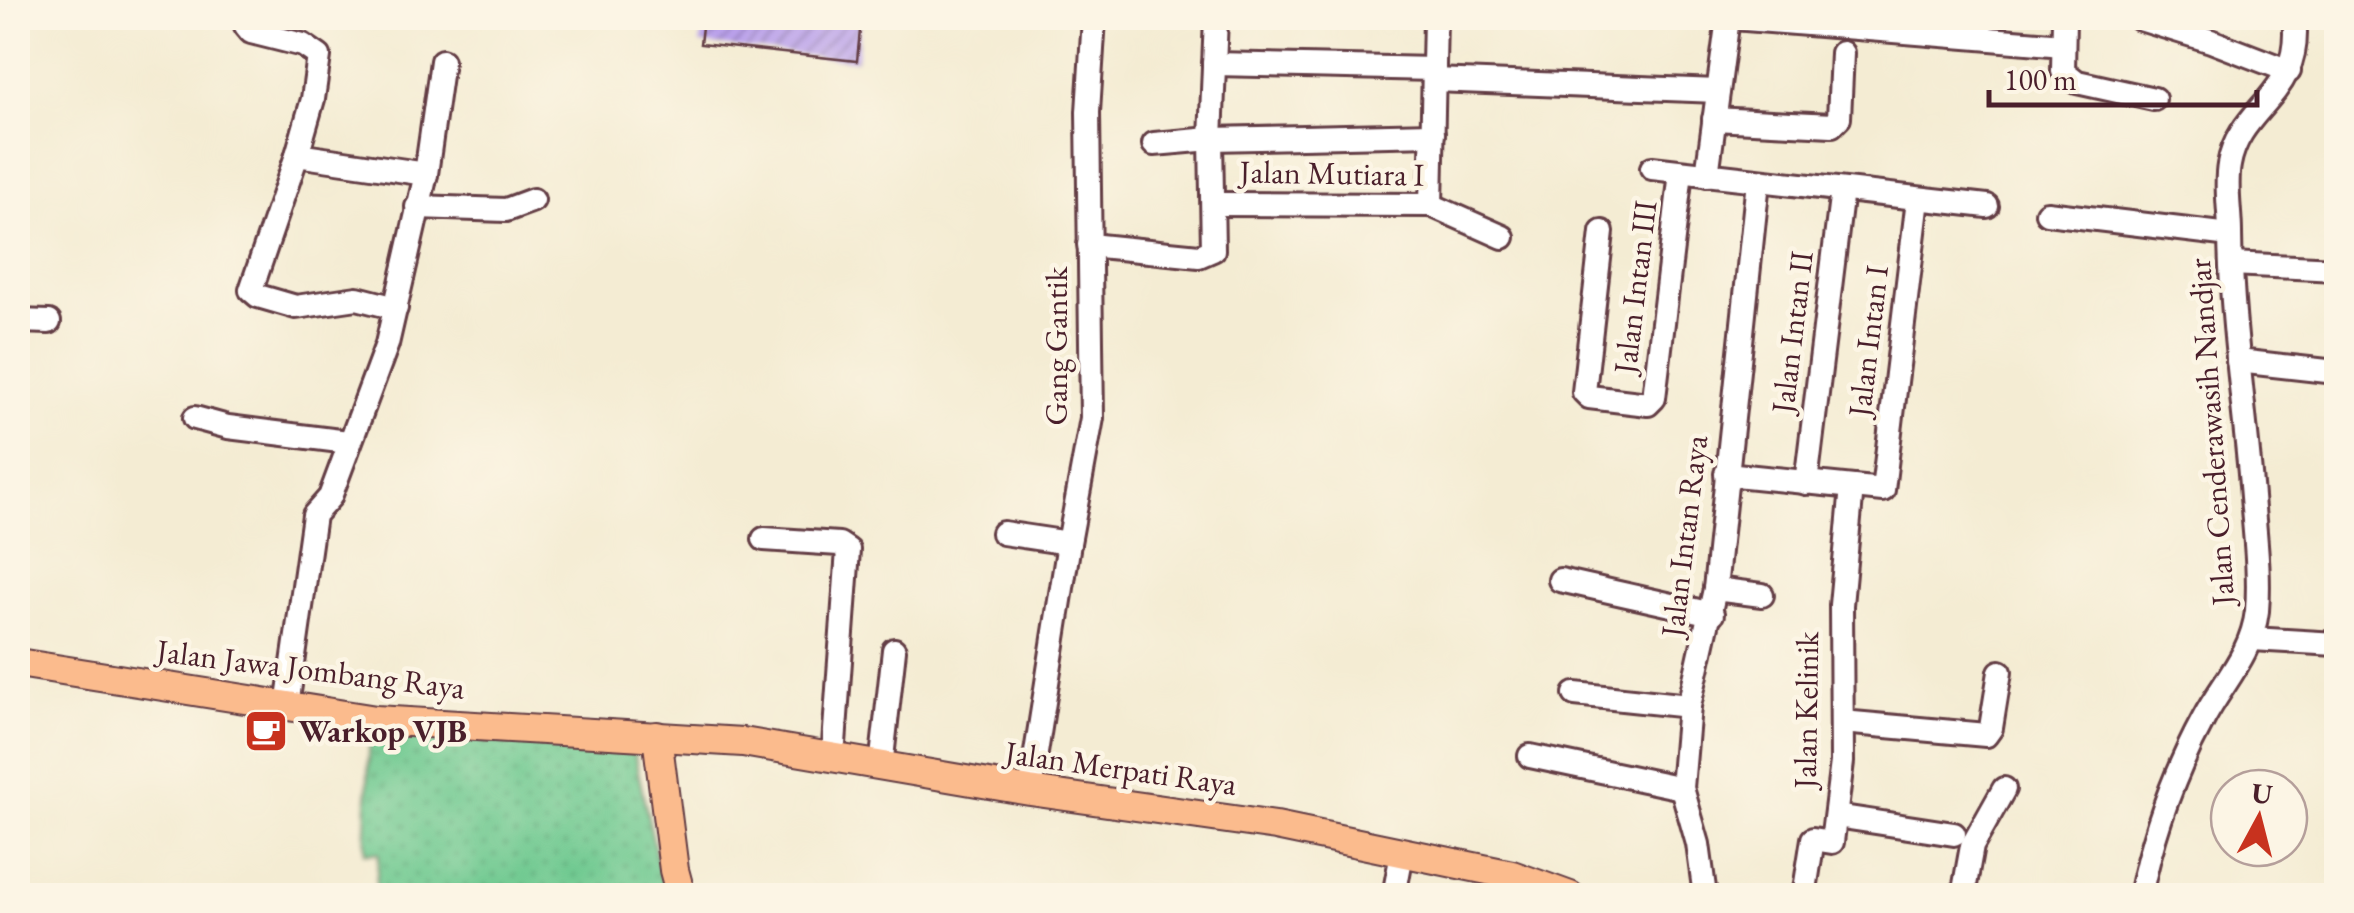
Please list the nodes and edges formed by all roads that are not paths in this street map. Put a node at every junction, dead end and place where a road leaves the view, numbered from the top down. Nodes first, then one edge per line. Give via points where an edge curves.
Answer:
1 (247, 18) edge
2 (1094, 18) edge
3 (1216, 18) edge
4 (1435, 18) edge
5 (1730, 18) edge
6 (2064, 18) edge
7 (2294, 18) edge
8 (2140, 19) edge
9 (2063, 45) junction
10 (1842, 54) dead end
11 (442, 62) dead end
12 (1214, 64) junction
13 (2288, 71) junction
14 (1434, 75) junction
15 (1718, 90) junction
16 (2154, 100) dead end
17 (1714, 119) junction
18 (1432, 134) junction
19 (1212, 139) junction
20 (1154, 144) dead end
21 (297, 156) junction
22 (1652, 168) dead end
23 (1681, 172) junction
24 (426, 174) junction
25 (1708, 175) junction
26 (1758, 181) junction
27 (1842, 190) junction
28 (1918, 199) junction
29 (533, 200) dead end
30 (1214, 204) junction
31 (1431, 205) junction
32 (1988, 206) dead end
33 (417, 207) junction
34 (2047, 213) dead end
35 (1602, 232) dead end
36 (2230, 235) junction
37 (1503, 237) dead end
38 (1089, 245) junction
39 (2231, 264) junction
40 (2336, 269) edge
41 (396, 308) junction
42 (18, 321) edge
43 (49, 322) dead end
44 (2238, 362) junction
45 (2336, 372) edge
46 (196, 418) dead end
47 (348, 442) junction
48 (1726, 474) junction
49 (1806, 482) junction
50 (1852, 487) junction
51 (1003, 533) dead end
52 (764, 539) dead end
53 (1069, 543) junction
54 (1560, 580) dead end
55 (1715, 589) junction
56 (1762, 595) dead end
57 (1712, 614) junction
58 (2252, 639) junction
59 (2336, 644) edge
60 (894, 650) dead end
61 (18, 663) edge
62 (2000, 672) dead end
63 (1575, 694) dead end
64 (286, 706) junction
65 (1689, 706) junction
66 (1842, 722) junction
67 (657, 736) junction
68 (1530, 756) dead end
69 (832, 758) junction
70 (881, 767) junction
71 (1682, 788) junction
72 (2004, 789) dead end
73 (1030, 791) junction
74 (1836, 816) junction
75 (1954, 834) dead end
76 (1402, 853) junction
77 (681, 896) edge
78 (1394, 896) edge
79 (1570, 896) edge
80 (1705, 896) edge
81 (1804, 896) edge
82 (1963, 896) edge
83 (2140, 896) edge

1 - 21 street via 251,32 303,45 319,56
2 - 38 street, Gang Gantik
3 - 12 street
4 - 14 street
5 - 9 street
5 - 15 street
6 - 9 street
7 - 13 street, Jalan Cenderawasih Nandjar
8 - 13 street
9 - 16 street via 2063,71 2070,79
10 - 17 street via 1839,118 1832,125
11 - 24 street
12 - 14 street
12 - 19 street
13 - 36 street, Jalan Cenderawasih Nandjar via 2233,149
14 - 15 street
14 - 18 street
15 - 17 street
17 - 25 street
18 - 19 street
18 - 31 street
19 - 20 street
19 - 30 street
21 - 24 street
21 - 41 street via 250,290 296,307 357,298
22 - 23 street
23 - 25 street
23 - 35 street, Jalan Intan III via 1654,398 1644,404 1589,396 1583,387
24 - 33 street
25 - 26 street
26 - 27 street
26 - 48 street, Jalan Intan Raya
27 - 28 street
27 - 49 street, Jalan Intan II
28 - 32 street
28 - 50 street, Jalan Intan I via 1883,490
29 - 33 street via 506,210
30 - 31 street, Jalan Mutiara I
30 - 38 street via 1213,250 1206,256
31 - 37 street, Jalan Mutiara I
33 - 41 street
34 - 36 street
36 - 39 street, Jalan Cenderawasih Nandjar
38 - 53 street, Gang Gantik via 1092,418
39 - 40 street
39 - 44 street, Jalan Cenderawasih Nandjar
41 - 47 street
42 - 43 street
44 - 45 street
44 - 58 street, Jalan Cenderawasih Nandjar via 2256,554
46 - 47 street
47 - 64 street via 330,497 314,515
48 - 49 street
48 - 55 street, Jalan Intan Raya
49 - 50 street
50 - 66 street, Jalan Kelinik via 1841,605
51 - 53 street
52 - 69 street via 848,550
53 - 73 street, Gang Gantik
54 - 57 street
55 - 56 street
55 - 57 street, Jalan Intan Raya
57 - 65 street, Jalan Intan Raya
58 - 59 street
58 - 83 street, Jalan Cenderawasih Nandjar via 2174,777
60 - 70 street
61 - 64 main road, Jalan Jawa Jombang Raya
62 - 66 street via 1986,736
63 - 65 street
64 - 67 main road, Jalan Jawa Jombang Raya via 376,720
65 - 71 street, Jalan Intan Raya
66 - 74 street, Jalan Kelinik
67 - 69 main road, Jalan Merpati Raya
67 - 77 main road
68 - 71 street
69 - 70 main road, Jalan Merpati Raya
70 - 73 main road, Jalan Merpati Raya
71 - 80 street, Jalan Intan Raya
72 - 82 street via 1972,846
73 - 76 main road, Jalan Merpati Raya via 1276,826
74 - 75 street, Jalan Kelinik
74 - 81 street via 1832,842 1813,839
76 - 78 street
76 - 79 main road, Jalan Merpati Raya via 1512,874

